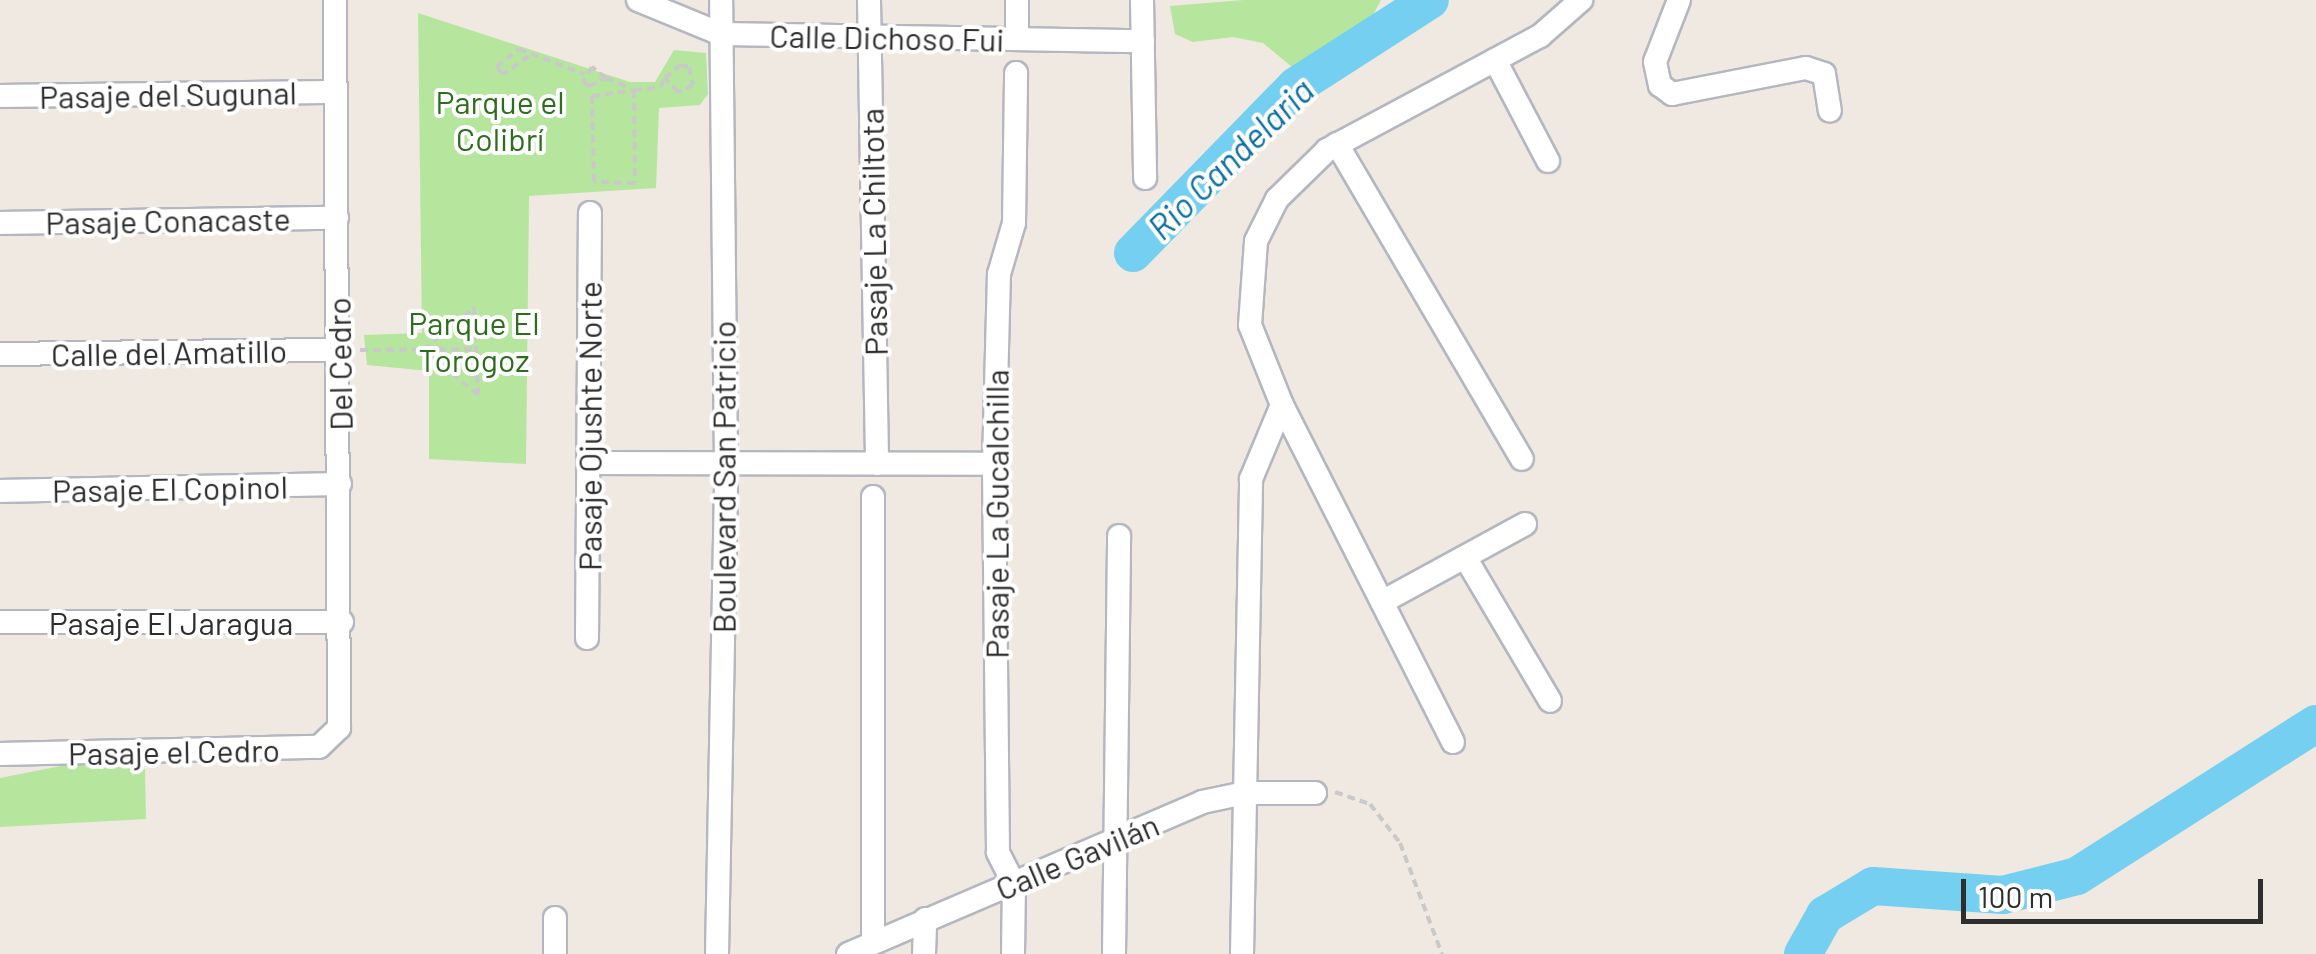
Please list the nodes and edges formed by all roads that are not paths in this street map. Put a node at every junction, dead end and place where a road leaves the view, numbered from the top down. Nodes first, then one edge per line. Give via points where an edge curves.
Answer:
1 (335, 0) edge
2 (638, 0) edge
3 (722, 0) edge
4 (869, 0) edge
5 (1017, 0) edge
6 (1142, 0) edge
7 (1581, 0) edge
8 (1679, 0) edge
9 (721, 34) junction
10 (870, 36) junction
11 (1017, 39) junction
12 (1143, 41) junction
13 (1494, 60) junction
14 (1016, 73) dead end
15 (336, 92) junction
16 (0, 96) edge
17 (1830, 110) dead end
18 (1337, 144) junction
19 (1548, 161) dead end
20 (1144, 178) dead end
21 (590, 213) dead end
22 (337, 218) junction
23 (0, 224) edge
24 (338, 350) junction
25 (0, 354) edge
26 (1282, 406) junction
27 (1522, 458) dead end
28 (589, 464) junction
29 (726, 464) junction
30 (877, 464) junction
31 (994, 464) junction
32 (340, 484) junction
33 (0, 491) edge
34 (874, 496) dead end
35 (1526, 524) dead end
36 (1119, 536) dead end
37 (1465, 557) junction
38 (1382, 602) junction
39 (0, 622) edge
40 (342, 622) junction
41 (587, 638) dead end
42 (1550, 700) dead end
43 (340, 728) joint
44 (1453, 742) dead end
45 (0, 754) edge
46 (1245, 793) junction
47 (1315, 793) road end
48 (1115, 840) junction
49 (1014, 884) junction
50 (554, 918) dead end
51 (926, 919) junction
52 (873, 942) junction
53 (556, 954) edge
54 (717, 954) edge
55 (848, 954) edge
56 (924, 954) edge
57 (1013, 954) edge
58 (1114, 954) edge
59 (1242, 954) edge

1 - 15 street, Del Cedro
2 - 9 street, Calle Dichoso Fui
3 - 9 street, Boulevard San Patricio
4 - 10 street, Pasaje La Chiltota
5 - 11 street
6 - 12 street
7 - 13 street via 1540,36
8 - 17 street via 1655,62 1660,85 1672,94 1806,68 1824,74
9 - 10 street, Calle Dichoso Fui
9 - 29 street, Boulevard San Patricio
10 - 11 street, Calle Dichoso Fui
10 - 30 street, Pasaje La Chiltota
11 - 12 street, Calle Dichoso Fui
12 - 20 street
13 - 18 street
13 - 19 street
14 - 31 street, Pasaje La Gucalchilla via 1014,223 999,274
15 - 16 street, Pasaje del Sugunal
15 - 22 street, Del Cedro
18 - 26 street via 1277,199 1256,241 1250,325
18 - 27 street
21 - 28 street, Pasaje Ojushte Norte
22 - 23 street, Pasaje Conacaste
22 - 24 street, Del Cedro
24 - 25 street, Calle del Amatillo
24 - 32 street, Del Cedro
26 - 38 street
26 - 46 street via 1251,479
28 - 29 street
28 - 41 street, Pasaje Ojushte Norte
29 - 30 street
29 - 54 street, Boulevard San Patricio
30 - 31 street
31 - 49 street, Pasaje La Gucalchilla via 998,852
32 - 33 street, Pasaje El Copinol
32 - 40 street, Del Cedro
34 - 52 street
35 - 37 street
36 - 48 street
37 - 38 street
37 - 42 street
38 - 44 street
39 - 40 street, Pasaje El Jaragua
40 - 43 street, Del Cedro
43 - 45 street, Pasaje el Cedro via 319,748
46 - 47 street, Calle Gavilán
46 - 48 street, Calle Gavilán via 1202,802
46 - 59 street
48 - 49 street, Calle Gavilán
48 - 58 street
49 - 51 street, Calle Gavilán
49 - 57 street, Pasaje La Gucalchilla
50 - 53 street
51 - 52 street, Calle Gavilán
51 - 56 street
52 - 55 street, Calle Gavilán

